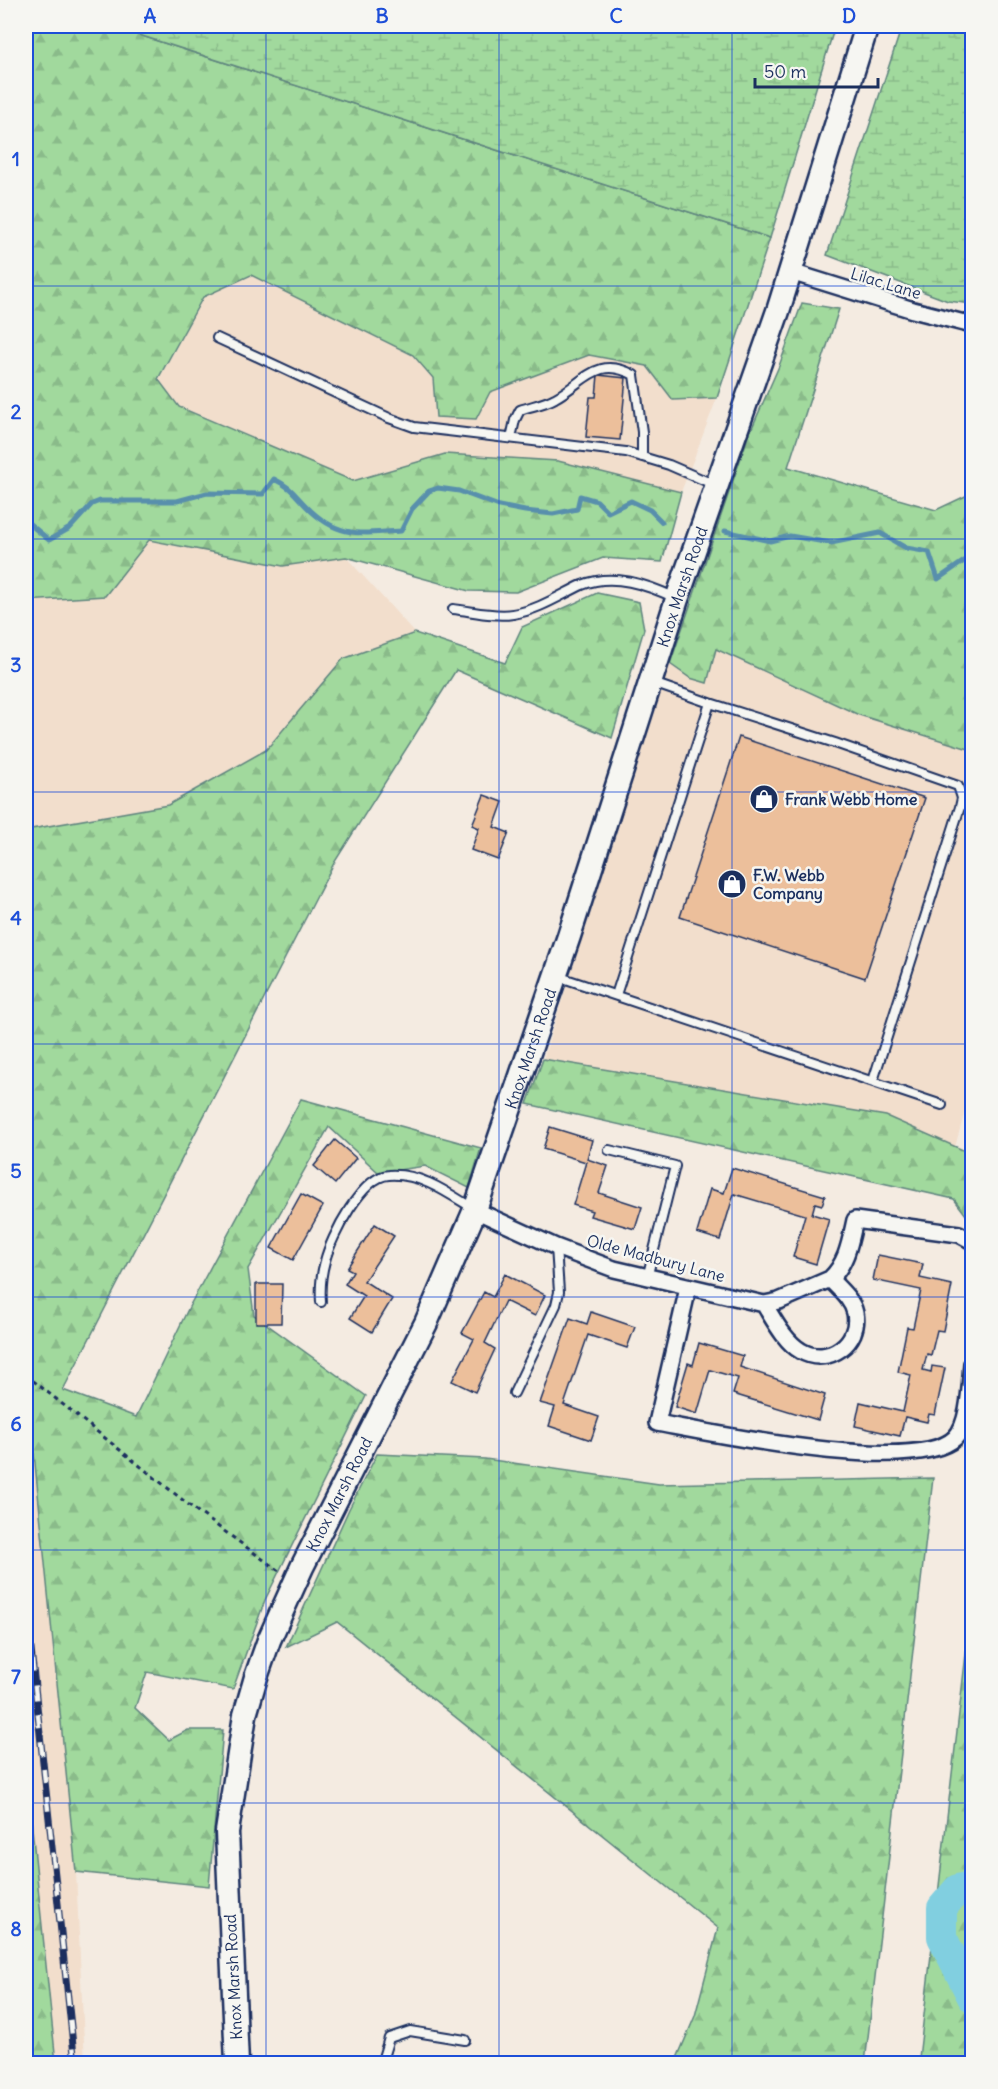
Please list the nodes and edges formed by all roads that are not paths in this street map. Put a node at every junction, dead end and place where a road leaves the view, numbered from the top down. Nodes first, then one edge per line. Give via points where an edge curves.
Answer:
1 (867, 26) edge
2 (790, 272) junction
3 (972, 325) edge
4 (217, 338) dead end
5 (511, 438) junction
6 (642, 457) junction
7 (717, 485) junction
8 (677, 599) junction
9 (453, 609) dead end
10 (651, 683) junction
11 (710, 703) junction
12 (555, 975) junction
13 (616, 995) junction
14 (873, 1081) junction
15 (942, 1105) dead end
16 (609, 1150) dead end
17 (475, 1210) junction
18 (972, 1241) edge
19 (556, 1247) junction
20 (647, 1278) junction
21 (830, 1279) junction
22 (688, 1288) junction
23 (321, 1302) dead end
24 (764, 1304) junction
25 (972, 1364) edge
26 (514, 1393) dead end
27 (465, 2040) dead end
28 (237, 2064) edge
29 (381, 2064) edge

1 - 2 main road, Knox Marsh Road
2 - 3 street, Lilac Lane
2 - 7 main road, Knox Marsh Road
4 - 5 lane via 414,428
5 - 6 lane
5 - 6 lane via 520,410 554,399 595,370 625,370 634,375
6 - 7 lane
7 - 8 main road, Knox Marsh Road
8 - 9 lane via 622,580 603,580 584,584 531,610 511,614
8 - 10 main road, Knox Marsh Road
10 - 11 lane
10 - 12 main road, Knox Marsh Road
11 - 13 lane
11 - 14 lane via 958,786 960,807
12 - 13 lane
12 - 17 main road, Knox Marsh Road
13 - 14 lane
14 - 15 lane
16 - 20 lane via 675,1166
17 - 19 street, Olde Madbury Lane
17 - 23 lane via 408,1175 377,1178 353,1205 336,1233 320,1281
17 - 28 main road, Knox Marsh Road via 426,1323 269,1640 245,1715 227,1832
18 - 21 street via 960,1234 855,1220 846,1256
19 - 20 street, Olde Madbury Lane
19 - 26 lane via 556,1305
20 - 22 street, Olde Madbury Lane
21 - 24 street
21 - 24 street via 849,1299 856,1324 852,1337 835,1353 811,1356 800,1351
22 - 24 street, Olde Madbury Lane
22 - 25 street via 657,1423 847,1452 898,1455 927,1451 955,1439 962,1428
27 - 29 lane via 410,2031 388,2038

